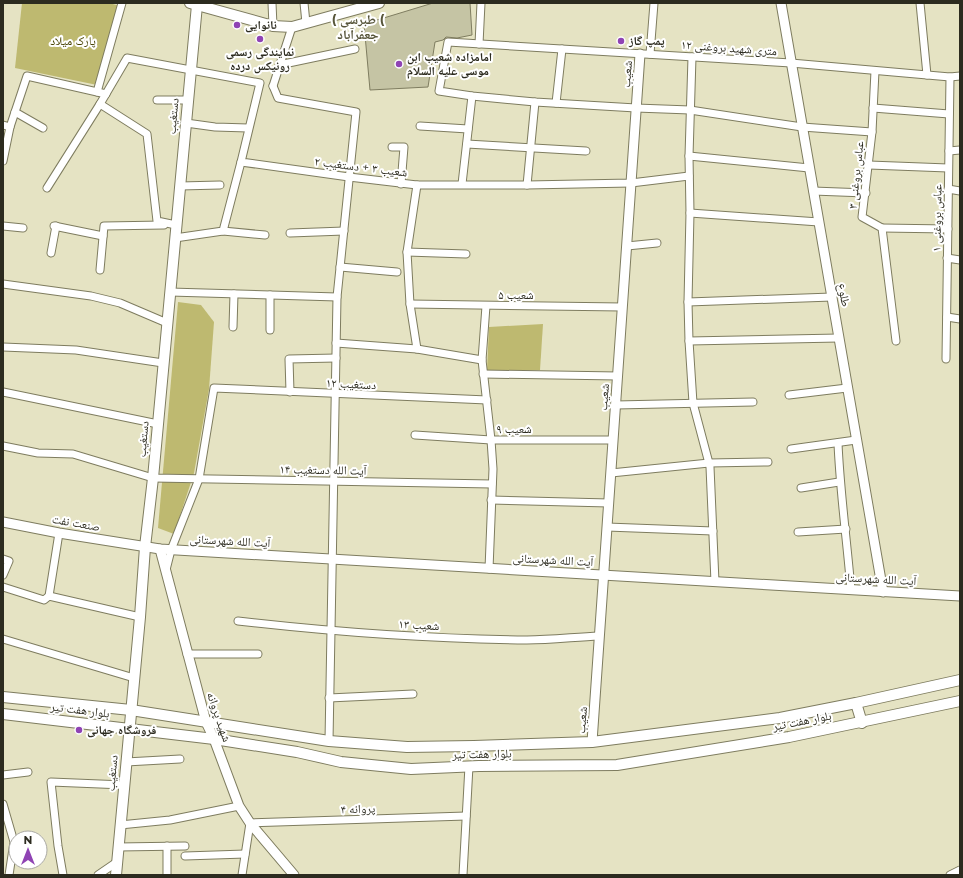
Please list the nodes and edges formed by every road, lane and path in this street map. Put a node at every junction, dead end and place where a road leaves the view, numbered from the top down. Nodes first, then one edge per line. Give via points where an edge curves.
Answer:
1 (122, 3) edge
2 (272, 3) edge
3 (304, 3) edge
4 (379, 3) edge
5 (481, 3) edge
6 (654, 3) edge
7 (781, 3) edge
8 (920, 3) edge
9 (195, 4) edge
10 (306, 23) junction
11 (273, 26) junction
12 (292, 27) junction
13 (479, 44) junction
14 (355, 49) dead end
15 (562, 49) junction
16 (640, 54) junction
17 (650, 54) junction
18 (692, 57) junction
19 (791, 63) junction
20 (279, 66) junction
21 (191, 69) junction
22 (875, 71) junction
23 (927, 75) junction
24 (960, 76) edge
25 (950, 77) junction
26 (260, 83) junction
27 (273, 86) junction
28 (97, 92) junction
29 (106, 94) junction
30 (472, 96) junction
31 (157, 100) dead end
32 (188, 100) junction
33 (535, 102) junction
34 (556, 103) junction
35 (100, 104) junction
36 (636, 108) junction
37 (872, 108) junction
38 (690, 110) junction
39 (15, 112) junction
40 (949, 114) junction
41 (186, 123) junction
42 (6, 126) edge
43 (420, 126) dead end
44 (802, 127) junction
45 (43, 128) dead end
46 (248, 128) junction
47 (468, 129) junction
48 (872, 132) junction
49 (467, 144) junction
50 (392, 147) dead end
51 (530, 148) junction
52 (960, 150) edge
53 (949, 151) junction
54 (586, 152) dead end
55 (689, 156) junction
56 (3, 161) edge
57 (241, 162) junction
58 (869, 165) junction
59 (809, 168) junction
60 (948, 168) junction
61 (689, 176) junction
62 (350, 177) junction
63 (631, 183) junction
64 (401, 184) junction
65 (462, 184) junction
66 (417, 185) junction
67 (527, 185) junction
68 (180, 186) junction
69 (220, 186) dead end
70 (47, 188) dead end
71 (948, 189) junction
72 (813, 191) junction
73 (960, 191) edge
74 (866, 193) junction
75 (690, 213) junction
76 (819, 222) junction
77 (174, 225) junction
78 (3, 226) edge
79 (23, 228) dead end
80 (882, 228) junction
81 (948, 229) junction
82 (223, 231) junction
83 (344, 231) junction
84 (290, 233) dead end
85 (265, 235) dead end
86 (103, 236) junction
87 (175, 238) junction
88 (657, 243) dead end
89 (627, 246) junction
90 (407, 252) junction
91 (51, 253) dead end
92 (466, 254) dead end
93 (948, 258) junction
94 (960, 260) edge
95 (340, 267) junction
96 (100, 270) dead end
97 (397, 272) dead end
98 (3, 284) edge
99 (170, 292) junction
100 (234, 294) junction
101 (270, 295) junction
102 (337, 297) junction
103 (832, 297) junction
104 (688, 302) junction
105 (410, 304) junction
106 (486, 306) junction
107 (622, 306) junction
108 (947, 316) junction
109 (960, 319) edge
110 (167, 323) junction
111 (233, 327) dead end
112 (270, 330) dead end
113 (839, 338) junction
114 (689, 341) junction
115 (896, 341) dead end
116 (336, 343) junction
117 (3, 347) edge
118 (418, 350) junction
119 (336, 358) junction
120 (946, 359) dead end
121 (482, 360) junction
122 (163, 363) junction
123 (483, 374) junction
124 (618, 376) junction
125 (847, 388) junction
126 (3, 392) edge
127 (290, 392) junction
128 (335, 394) junction
129 (789, 395) dead end
130 (487, 400) junction
131 (753, 402) dead end
132 (693, 403) junction
133 (616, 405) junction
134 (158, 424) junction
135 (415, 435) dead end
136 (491, 440) junction
137 (613, 440) junction
138 (856, 440) junction
139 (838, 443) junction
140 (3, 446) edge
141 (791, 449) dead end
142 (768, 462) dead end
143 (709, 463) junction
144 (611, 473) junction
145 (153, 478) junction
146 (199, 479) junction
147 (333, 481) junction
148 (839, 482) junction
149 (492, 484) junction
150 (801, 488) dead end
151 (491, 500) junction
152 (609, 502) junction
153 (3, 522) edge
154 (607, 527) junction
155 (846, 529) junction
156 (713, 530) junction
157 (798, 532) dead end
158 (59, 533) junction
159 (145, 547) junction
160 (160, 549) junction
161 (171, 550) junction
162 (3, 559) edge
163 (332, 559) junction
164 (489, 568) junction
165 (166, 572) junction
166 (3, 575) edge
167 (604, 575) junction
168 (715, 582) junction
169 (3, 587) edge
170 (851, 590) junction
171 (883, 592) junction
172 (49, 596) junction
173 (960, 596) edge
174 (140, 617) junction
175 (238, 621) dead end
176 (331, 631) junction
177 (599, 636) junction
178 (3, 639) edge
179 (187, 654) junction
180 (258, 654) dead end
181 (134, 678) junction
182 (960, 680) edge
183 (413, 694) dead end
184 (3, 697) edge
185 (329, 698) junction
186 (41, 701) junction
187 (960, 701) edge
188 (856, 703) junction
189 (131, 710) junction
190 (3, 714) edge
191 (40, 718) junction
192 (206, 722) junction
193 (862, 723) junction
194 (130, 729) junction
195 (300, 736) junction
196 (214, 738) junction
197 (329, 741) junction
198 (592, 742) junction
199 (297, 752) junction
200 (180, 759) dead end
201 (126, 762) junction
202 (469, 766) junction
203 (28, 772) dead end
204 (3, 775) edge
205 (124, 785) junction
206 (3, 804) edge
207 (239, 806) junction
208 (466, 816) junction
209 (250, 824) junction
210 (120, 825) junction
211 (167, 846) junction
212 (185, 846) dead end
213 (118, 847) junction
214 (245, 854) junction
215 (186, 856) dead end
216 (117, 862) junction
217 (960, 870) edge
218 (9, 875) edge
219 (63, 875) edge
220 (98, 875) edge
221 (116, 875) edge
222 (167, 875) edge
223 (242, 875) edge
224 (294, 875) edge
225 (463, 875) edge
226 (950, 875) edge

1 - 28 street
2 - 11 street
3 - 10 street
4 - 10 main road
5 - 13 street
6 - 17 street
7 - 19 street, طلوع
8 - 23 street
9 - 11 main road
9 - 21 main road, دستغیب
10 - 12 main road
11 - 12 main road
12 - 20 street
13 - 15 street, ۱۲ متری شهید بروغنی
13 - 30 street, ۱۲ متری شهید بروغنی via 448,42 439,92
14 - 20 street
15 - 16 street, ۱۲ متری شهید بروغنی
15 - 34 street
16 - 17 street, ۱۲ متری شهید بروغنی
16 - 36 street, شعیب
17 - 18 street, ۱۲ متری شهید بروغنی
18 - 19 street, ۱۲ متری شهید بروغنی
18 - 38 street
19 - 22 street, ۱۲ متری شهید بروغنی
19 - 44 street, طلوع
20 - 27 street
21 - 26 street
21 - 29 street via 126,58
21 - 32 main road, دستغیب
22 - 23 street, ۱۲ متری شهید بروغنی
22 - 37 street, عباس بروغنی ۳
23 - 25 street, ۱۲ متری شهید بروغنی
24 - 25 street, ۱۲ متری شهید بروغنی
25 - 40 street, عباس بروغنی ۱
26 - 27 street
26 - 46 street
27 - 62 street via 278,98 356,112
28 - 29 street
28 - 39 street via 27,76
29 - 35 street
30 - 33 street
30 - 47 street
31 - 32 street
32 - 41 main road, دستغیب
33 - 34 street
33 - 51 street
34 - 36 street
35 - 70 street
35 - 77 street via 147,134 157,221
36 - 38 street
36 - 63 street, شعیب
37 - 40 street
37 - 48 street, عباس بروغنی ۳
38 - 44 street
38 - 55 street
39 - 42 street
39 - 45 street
40 - 53 street, عباس بروغنی ۱
41 - 46 street
41 - 68 main road, دستغیب
42 - 56 street
43 - 47 street
44 - 48 street
44 - 59 street, طلوع
46 - 57 street
47 - 49 street
48 - 58 street, عباس بروغنی ۳
49 - 51 street
49 - 65 street
50 - 64 street via 404,147
51 - 54 street
51 - 67 street
52 - 53 street
53 - 60 street, عباس بروغنی ۱
55 - 59 street
55 - 61 street
57 - 62 street, شعیب ۳ + دستغیب ۲
57 - 82 street
58 - 60 street
58 - 74 street, عباس بروغنی ۳
59 - 72 street, طلوع
60 - 71 street, عباس بروغنی ۱
61 - 63 street, شعیب ۳ + دستغیب ۲
61 - 75 street
62 - 64 street, شعیب ۳ + دستغیب ۲
62 - 83 street
63 - 67 street, شعیب ۳ + دستغیب ۲
63 - 89 street, شعیب
64 - 66 street, شعیب ۳ + دستغیب ۲
65 - 66 street, شعیب ۳ + دستغیب ۲
65 - 67 street, شعیب ۳ + دستغیب ۲
66 - 90 street
68 - 69 street
68 - 77 main road, دستغیب
71 - 73 street
71 - 81 street, عباس بروغنی ۱
72 - 74 street
72 - 76 street, طلوع
74 - 80 street, عباس بروغنی ۳ via 862,217
75 - 76 street
75 - 104 street
76 - 103 street, طلوع
77 - 86 street via 104,226
77 - 87 main road, دستغیب
78 - 79 street
80 - 81 street
80 - 115 street
81 - 93 street, عباس بروغنی ۱
82 - 85 street
82 - 87 street
83 - 84 street
83 - 95 street
86 - 91 street via 55,226
86 - 96 street
87 - 99 main road, دستغیب
88 - 89 street
89 - 107 street, شعیب
90 - 92 street
90 - 105 street
93 - 94 street
93 - 108 street, عباس بروغنی ۱
95 - 97 street
95 - 102 street
98 - 110 street via 90,296 120,303
99 - 100 street
99 - 110 main road, دستغیب
100 - 101 street
100 - 111 street
101 - 102 street
101 - 112 street
102 - 116 street
103 - 104 street
103 - 113 street, طلوع
104 - 114 street
105 - 106 street, شعیب ۵
105 - 118 street
106 - 107 street, شعیب ۵
106 - 121 street
107 - 124 street, شعیب
108 - 109 street
108 - 120 street, عباس بروغنی ۱
110 - 122 main road, دستغیب
113 - 114 street
113 - 125 street, طلوع
114 - 132 street
116 - 118 street
116 - 119 street
117 - 122 street via 76,350
118 - 121 street
119 - 127 street via 289,359
119 - 128 street
121 - 123 street
122 - 134 main road, دستغیب
123 - 124 street
123 - 130 street
124 - 133 street, شعیب
125 - 129 street
125 - 138 street, طلوع
126 - 134 street
127 - 128 street, دستغیب ۱۲
127 - 146 street, دستغیب ۱۲ via 214,388
128 - 130 street, دستغیب ۱۲
128 - 147 street
130 - 136 street
131 - 132 street
132 - 133 street
132 - 143 street
133 - 137 street, شعیب
134 - 145 main road, دستغیب
135 - 136 street, شعیب ۹
136 - 137 street, شعیب ۹
136 - 149 street
137 - 144 street, شعیب
138 - 139 street
138 - 171 street, طلوع
139 - 141 street
139 - 148 street
140 - 145 street, آیت الله دستغیب ۱۴ via 38,453 73,454
142 - 143 street
143 - 144 street
143 - 156 street
144 - 152 street, شعیب
145 - 146 street, آیت الله دستغیب ۱۴
145 - 159 main road, دستغیب
146 - 147 street, آیت الله دستغیب ۱۴
146 - 161 street
147 - 149 street, آیت الله دستغیب ۱۴
147 - 163 street
148 - 150 street
148 - 155 street
149 - 151 street
151 - 152 street
151 - 164 street
152 - 154 street, شعیب
153 - 158 street, صنعت نفت
154 - 156 street
154 - 167 street, شعیب
155 - 157 street
155 - 170 street
156 - 168 street
158 - 159 street, صنعت نفت
158 - 172 street
159 - 160 street, آیت الله شهرستانی
159 - 174 main road, دستغیب
160 - 161 street, آیت الله شهرستانی
160 - 165 street, شهید پروانه
161 - 163 street, آیت الله شهرستانی
161 - 165 street
162 - 166 street via 9,561
163 - 164 street, آیت الله شهرستانی
163 - 176 street
164 - 167 street, آیت الله شهرستانی
165 - 179 street, شهید پروانه
167 - 168 street, آیت الله شهرستانی
167 - 177 street, شعیب
168 - 170 street, آیت الله شهرستانی
169 - 172 street via 44,600
170 - 171 street, آیت الله شهرستانی
171 - 173 street, آیت الله شهرستانی
172 - 174 street
174 - 181 main road, دستغیب
175 - 176 street, شعیب ۱۳
176 - 177 street, شعیب ۱۳ via 431,638 521,640
176 - 185 street
177 - 198 street, شعیب
178 - 181 street
179 - 180 street
179 - 192 street, شهید پروانه
181 - 189 main road, دستغیب
182 - 188 main road, بلوار هفت تیر
183 - 185 street
184 - 186 main road, بلوار هفت تیر
185 - 197 street
186 - 189 main road, بلوار هفت تیر
186 - 191 main road via 45,710
187 - 193 main road, بلوار هفت تیر
188 - 193 main road
188 - 198 main road, بلوار هفت تیر via 780,718
189 - 192 main road, بلوار هفت تیر
189 - 194 main road, دستغیب
190 - 191 main road, بلوار هفت تیر
191 - 194 main road, بلوار هفت تیر
192 - 195 main road, بلوار هفت تیر
192 - 196 street, شهید پروانه
193 - 202 main road, بلوار هفت تیر via 617,765
194 - 196 main road, بلوار هفت تیر
194 - 201 main road, دستغیب
195 - 197 main road, بلوار هفت تیر
195 - 199 main road
196 - 199 main road, بلوار هفت تیر
196 - 207 street, شهید پروانه
197 - 198 main road, بلوار هفت تیر via 407,747
199 - 202 main road, بلوار هفت تیر via 341,762 411,769
200 - 201 street
201 - 205 main road, دستغیب
202 - 208 street
203 - 204 street
205 - 210 main road, دستغیب
205 - 219 street via 51,782
206 - 218 street via 14,842
207 - 209 street, شهید پروانه
207 - 210 street via 170,820
208 - 209 street, پروانه ۴
208 - 225 street
209 - 214 street
209 - 224 street, شهید پروانه
210 - 213 main road, دستغیب
211 - 212 street
211 - 213 street
211 - 222 street
213 - 216 main road, دستغیب
214 - 215 street
214 - 223 street
216 - 220 street
216 - 221 main road, دستغیب
217 - 226 street

